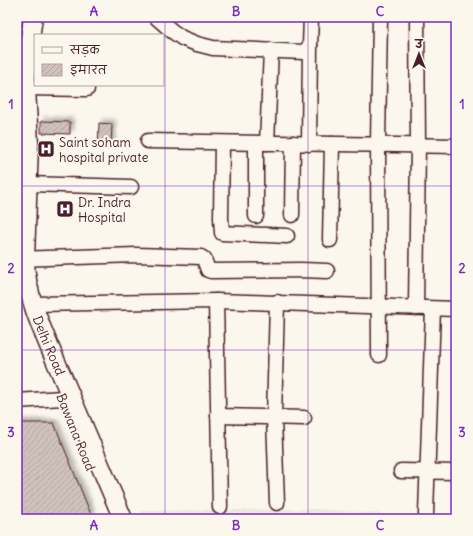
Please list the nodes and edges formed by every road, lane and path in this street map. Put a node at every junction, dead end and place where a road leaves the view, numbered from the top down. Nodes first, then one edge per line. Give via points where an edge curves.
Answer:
1 (25, 17) edge
2 (33, 17) edge
3 (156, 17) edge
4 (311, 17) edge
5 (380, 17) edge
6 (417, 17) edge
7 (310, 46) junction
8 (271, 50) junction
9 (20, 66) edge
10 (26, 88) junction
11 (87, 89) dead end
12 (148, 141) dead end
13 (222, 143) junction
14 (293, 143) junction
15 (262, 144) junction
16 (310, 144) junction
17 (332, 144) junction
18 (378, 144) junction
19 (418, 145) junction
20 (456, 146) edge
21 (28, 184) junction
22 (131, 187) dead end
23 (292, 215) dead end
24 (256, 216) dead end
25 (287, 236) dead end
26 (330, 240) dead end
27 (21, 269) edge
28 (327, 271) dead end
29 (216, 301) junction
30 (277, 302) junction
31 (379, 306) junction
32 (416, 308) junction
33 (433, 309) junction
34 (456, 310) edge
35 (379, 354) dead end
36 (66, 396) junction
37 (17, 401) edge
38 (218, 416) junction
39 (274, 418) junction
40 (304, 418) dead end
41 (401, 471) dead end
42 (428, 471) junction
43 (456, 472) edge
44 (277, 503) dead end
45 (220, 507) dead end
46 (426, 514) dead end
47 (112, 519) edge
48 (123, 519) edge

1 - 9 main road, Bawana Road
2 - 9 main road
3 - 8 street via 182,38 197,44 213,48
4 - 7 street
5 - 18 street
6 - 19 street
7 - 8 street via 304,52
7 - 16 street
8 - 15 street
9 - 10 main road
9 - 27 main road, Bawana Road via 17,88 21,144
10 - 11 street
10 - 21 main road
12 - 13 street
13 - 15 street
13 - 25 street via 222,233
14 - 15 street
14 - 16 street
14 - 23 street
15 - 24 street
16 - 17 street
17 - 18 street
17 - 26 street
18 - 19 street
18 - 31 street
19 - 20 street
19 - 32 street
21 - 22 street
21 - 27 main road
27 - 28 street via 136,255 201,257 211,270
27 - 29 street
27 - 36 main road, Bawana Road via 40,345
29 - 30 street
29 - 38 street
30 - 31 street
30 - 39 street
31 - 32 street
31 - 35 street
32 - 33 street
33 - 34 street
33 - 42 street
36 - 37 street
36 - 47 main road, Bawana Road
36 - 48 main road
38 - 39 street
38 - 45 street
39 - 40 street
39 - 44 street
41 - 42 street
42 - 43 street
42 - 46 street

